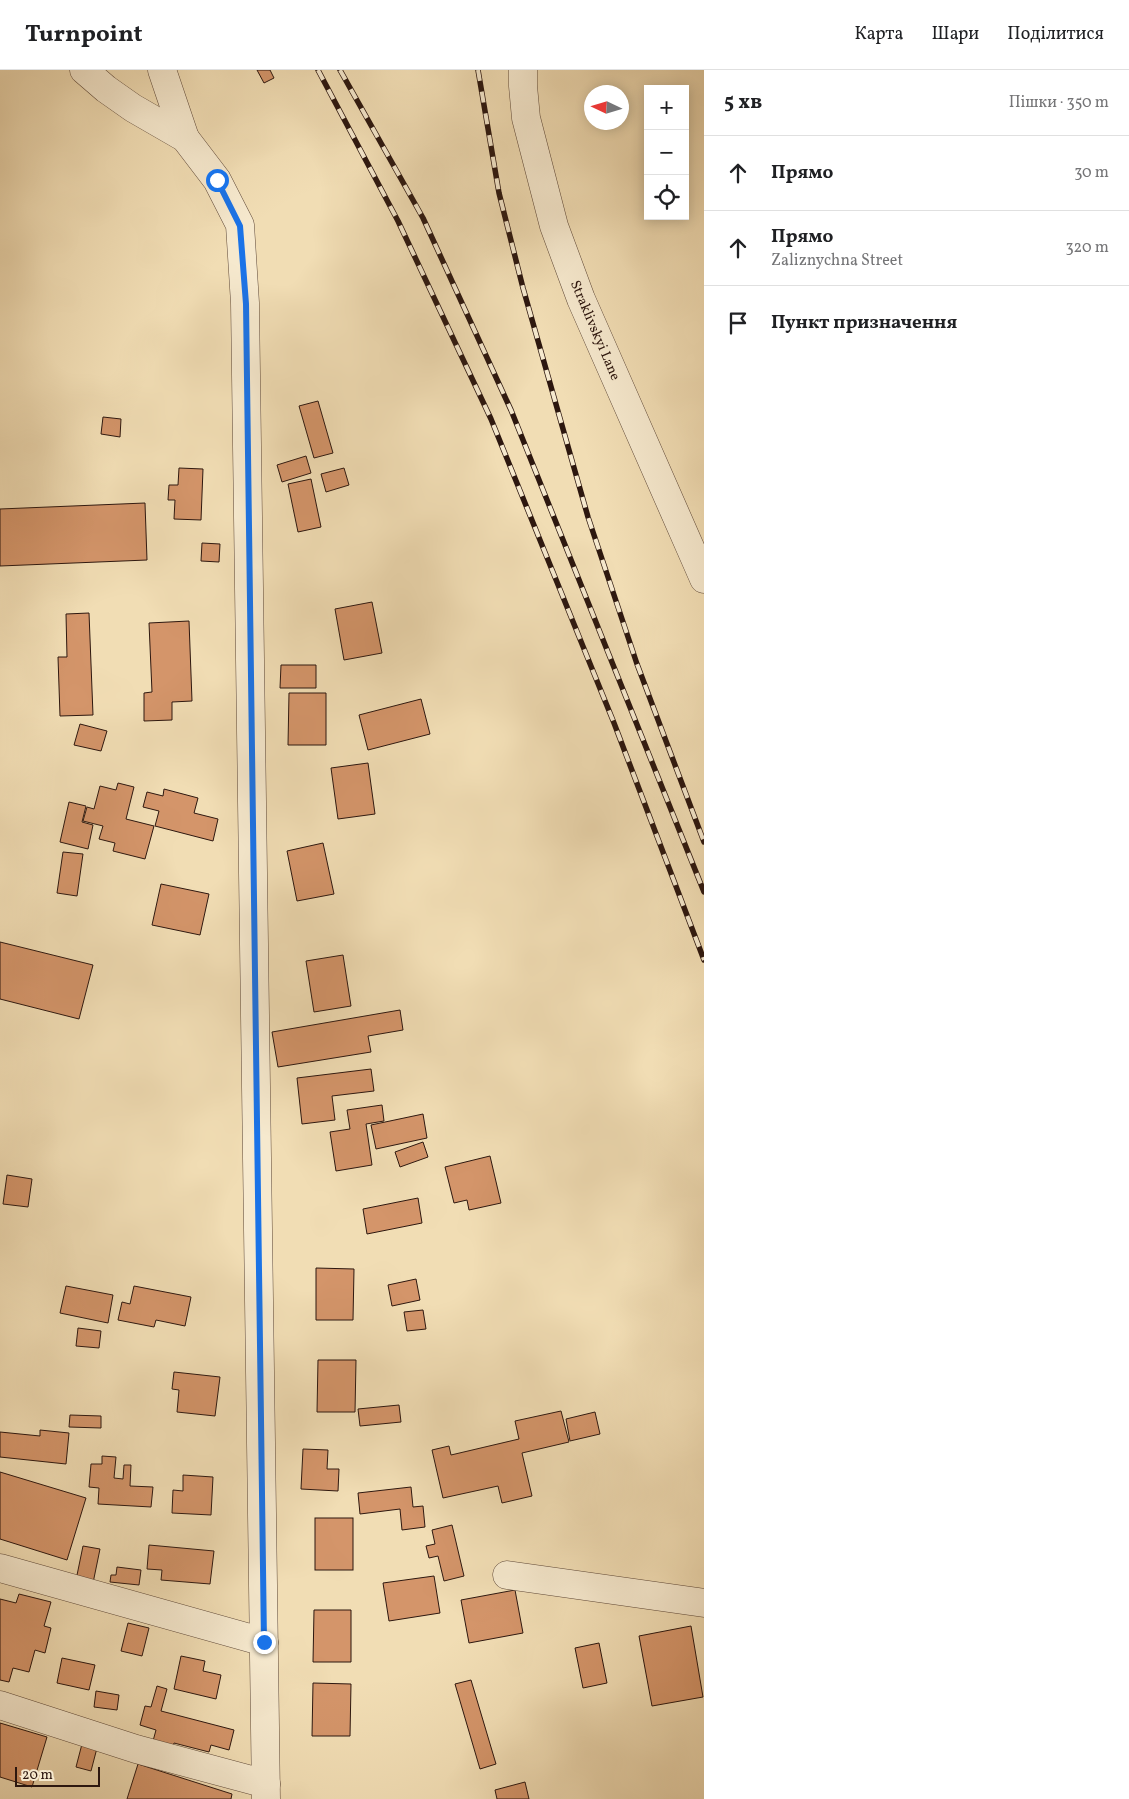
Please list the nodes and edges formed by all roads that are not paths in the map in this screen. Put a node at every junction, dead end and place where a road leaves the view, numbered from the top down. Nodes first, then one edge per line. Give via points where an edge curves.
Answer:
1 (84, 70) edge
2 (162, 70) edge
3 (523, 70) edge
4 (185, 138) junction
5 (704, 580) edge
6 (0, 1568) edge
7 (507, 1575) dead end
8 (704, 1603) edge
9 (264, 1642) junction
10 (0, 1705) edge
11 (266, 1792) edge

1 - 4 street via 133,108
2 - 4 street
3 - 5 street, Straklivskyi Lane via 526,118 554,226 582,300
4 - 9 street via 217,180 240,226 246,304
6 - 9 street
7 - 8 street
9 - 11 street
10 - 11 street

